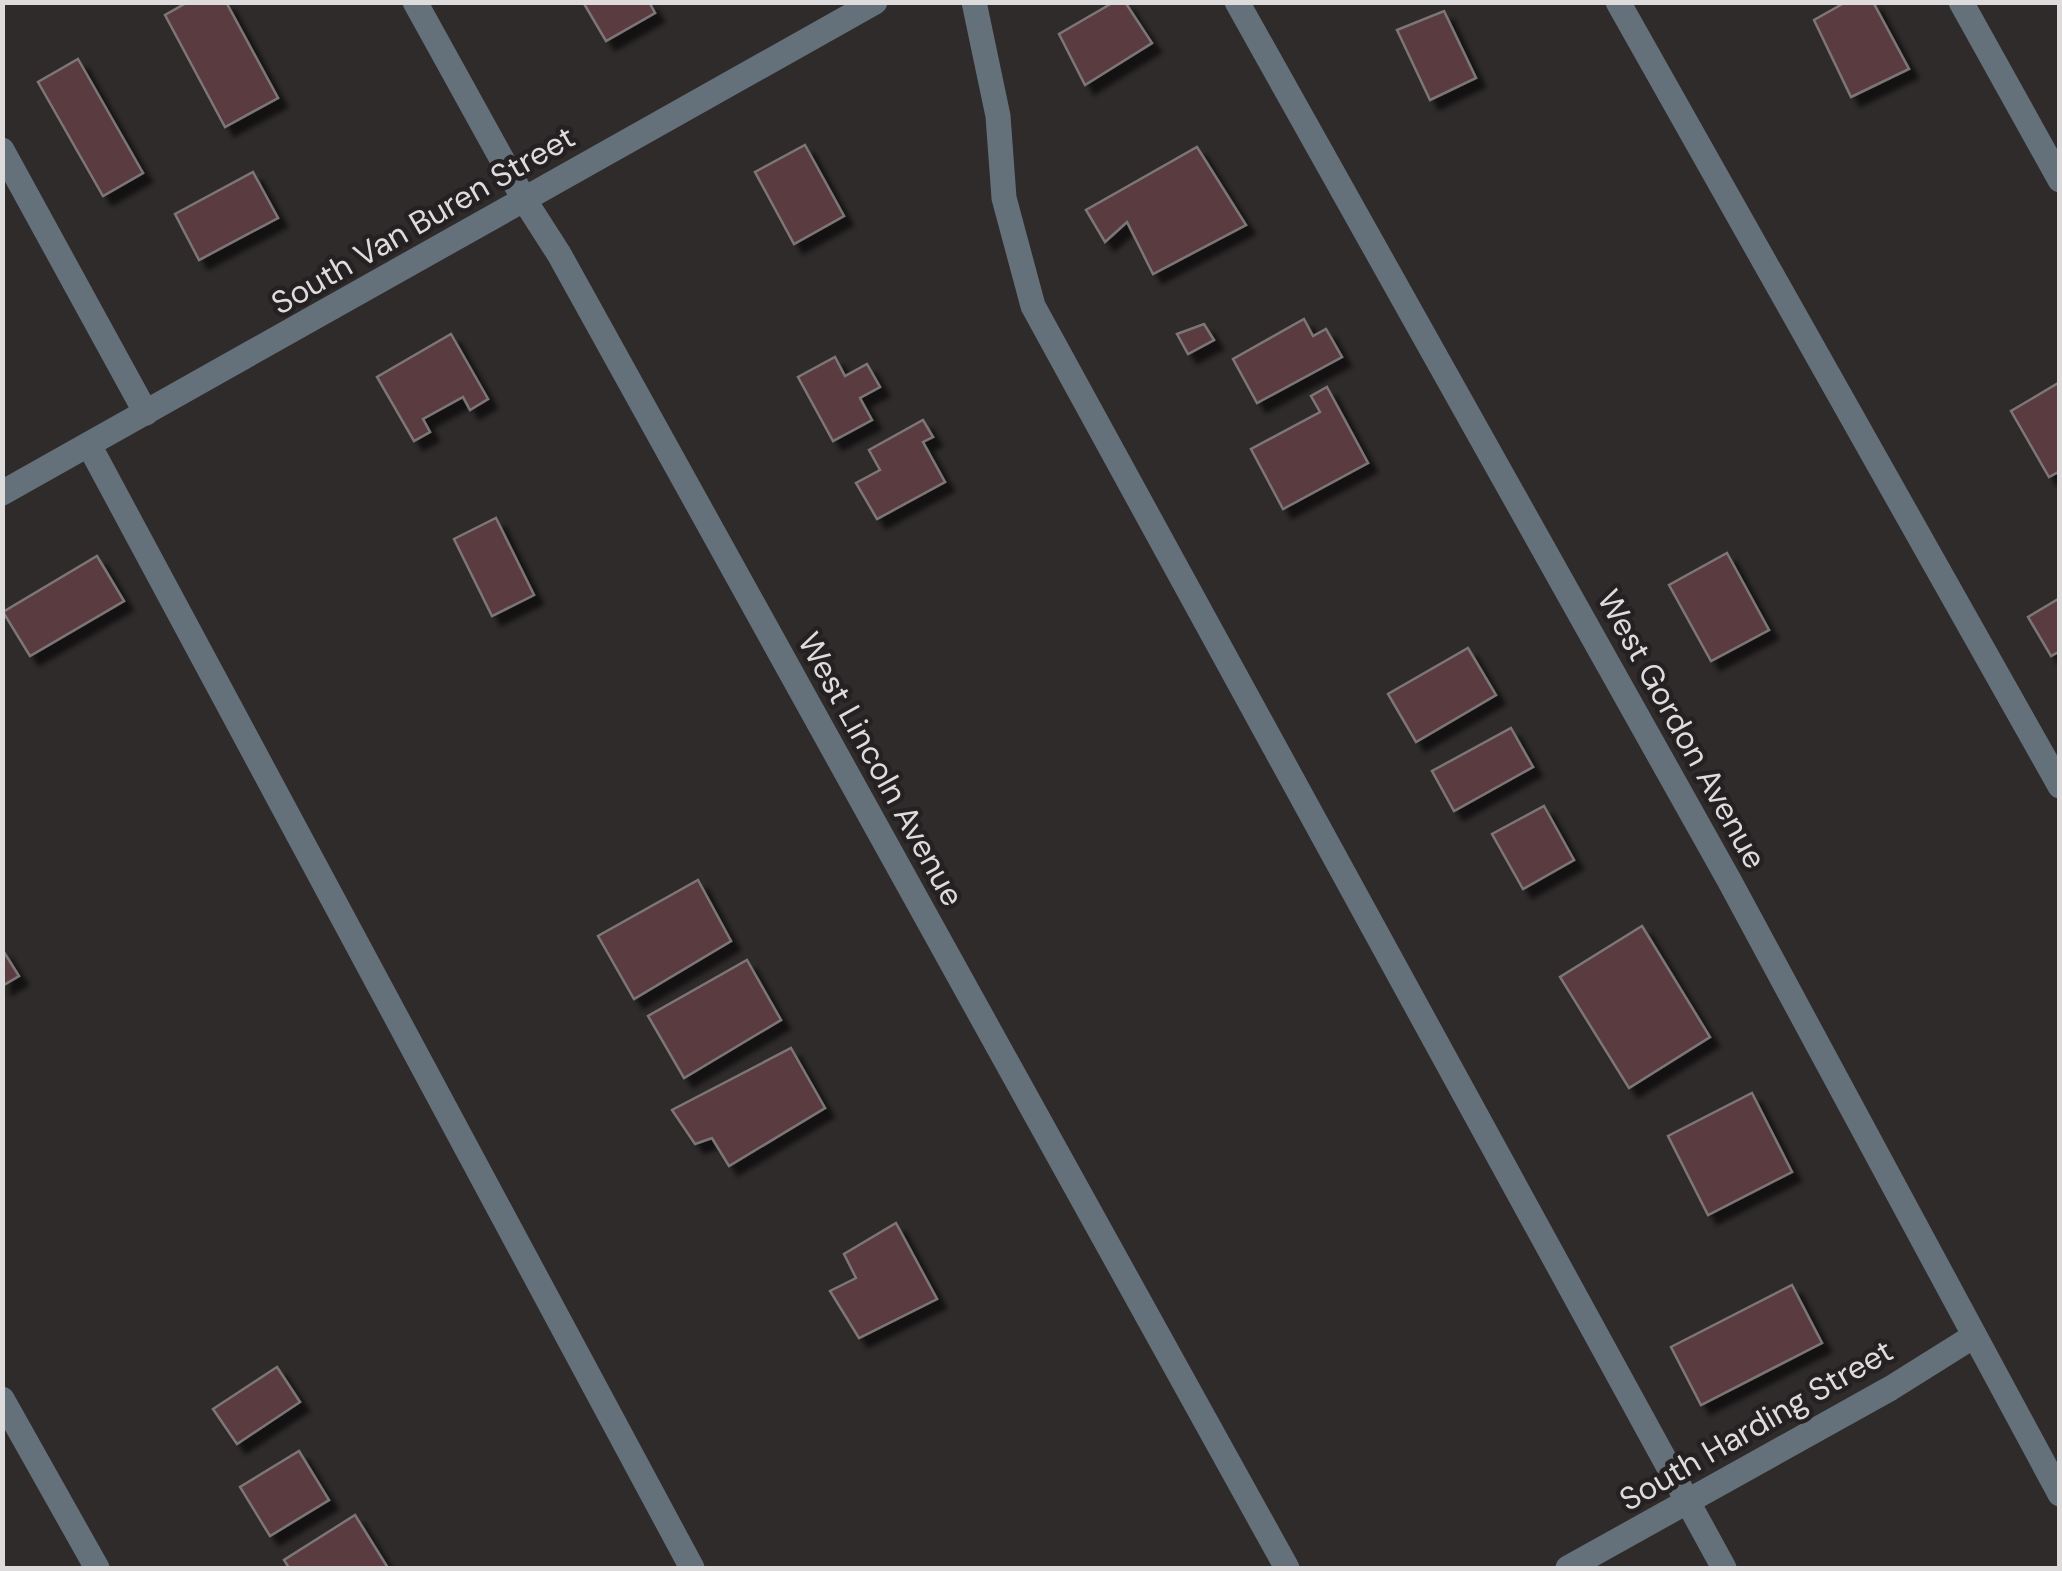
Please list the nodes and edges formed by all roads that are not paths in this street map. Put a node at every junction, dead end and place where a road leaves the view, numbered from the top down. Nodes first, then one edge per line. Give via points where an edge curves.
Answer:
1 (415, 2) edge
2 (874, 2) edge
3 (974, 2) edge
4 (1238, 2) edge
5 (1618, 2) edge
6 (1961, 2) edge
7 (2, 150) edge
8 (2060, 180) edge
9 (526, 201) junction
10 (146, 413) junction
11 (89, 445) junction
12 (2, 493) edge
13 (2060, 786) edge
14 (1974, 1336) junction
15 (2, 1399) edge
16 (2060, 1494) edge
17 (1688, 1502) junction
18 (97, 1568) edge
19 (692, 1568) edge
20 (1288, 1568) edge
21 (1568, 1568) edge
22 (1724, 1568) edge

1 - 9 street, West Lincoln Avenue
2 - 9 street, South Van Buren Street
3 - 17 street via 998,116 1004,198 1033,306
4 - 14 street, West Gordon Avenue via 1720,863
5 - 13 street
6 - 8 street
7 - 10 street
9 - 10 street, South Van Buren Street
9 - 20 street, West Lincoln Avenue
10 - 11 street, South Van Buren Street
11 - 12 street, South Van Buren Street
11 - 19 street
14 - 16 street, West Gordon Avenue
14 - 17 street, South Harding Street
15 - 18 street
17 - 21 street, South Harding Street
17 - 22 street

